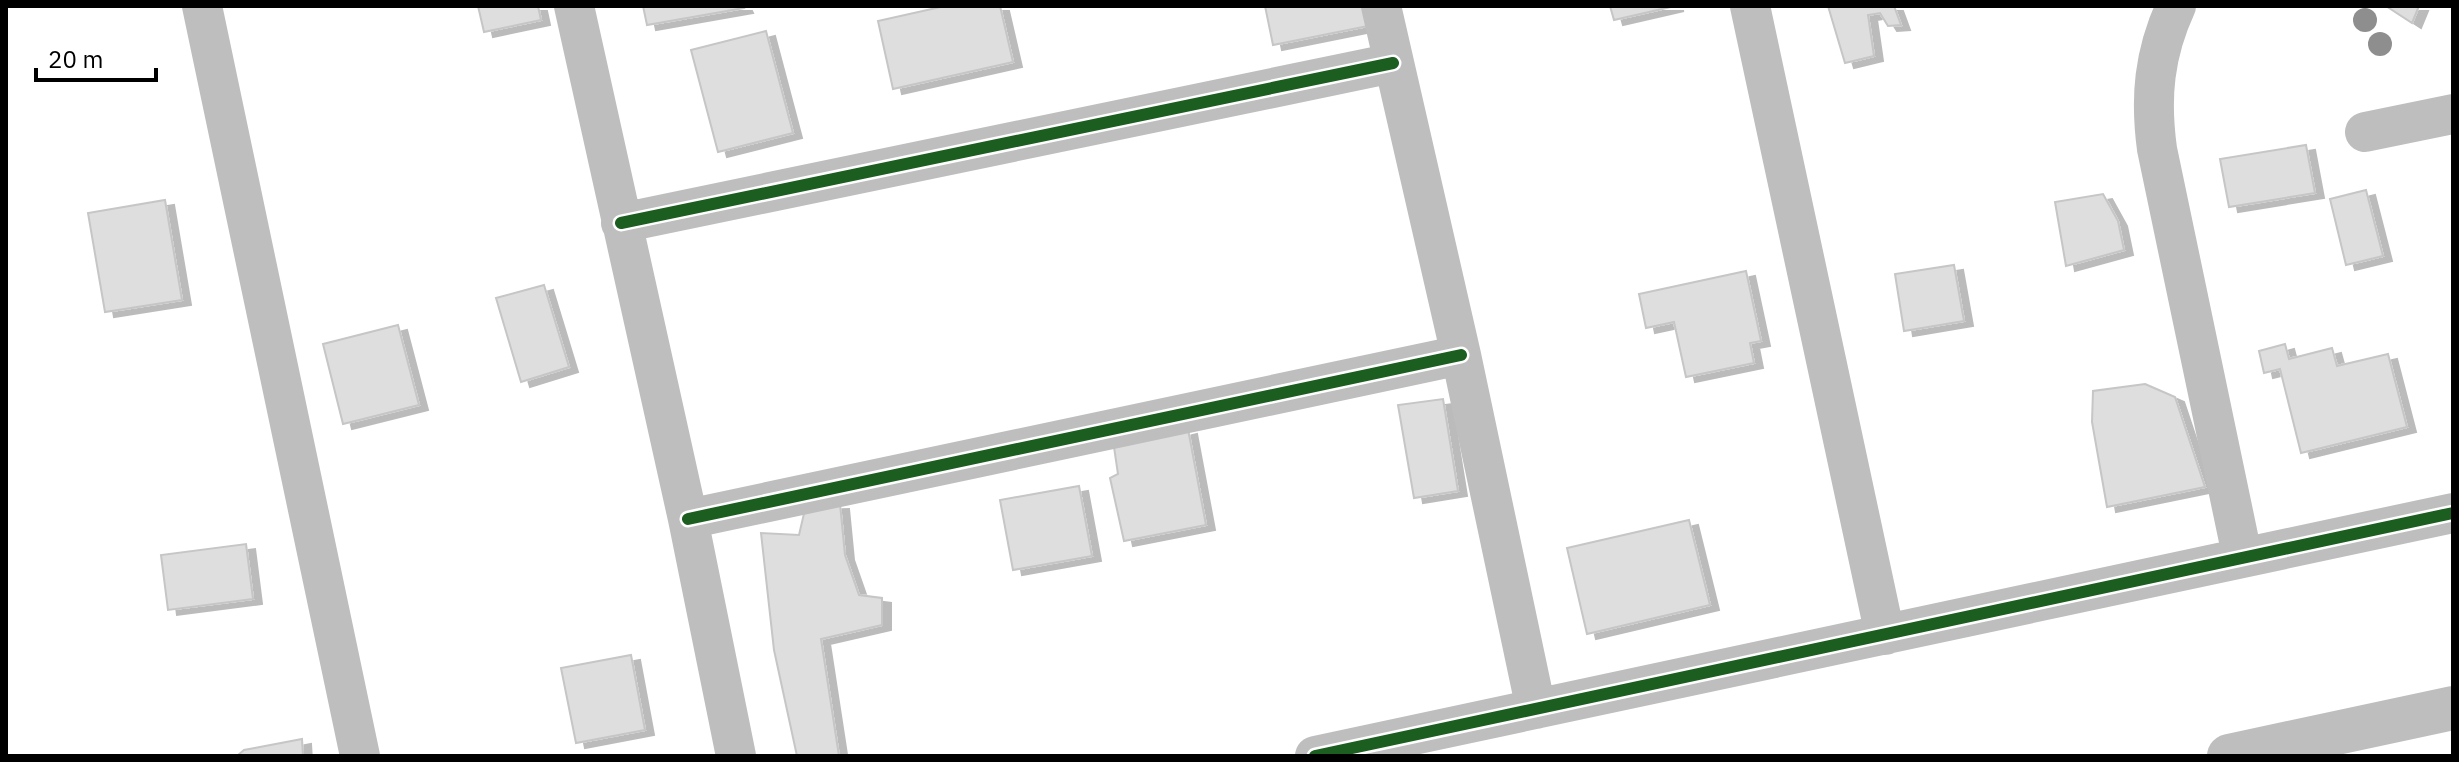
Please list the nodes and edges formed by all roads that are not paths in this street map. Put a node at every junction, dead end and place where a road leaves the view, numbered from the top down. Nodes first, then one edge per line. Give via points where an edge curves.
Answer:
1 (202, 6) edge
2 (574, 6) edge
3 (1381, 6) edge
4 (1750, 6) edge
5 (2176, 6) edge
6 (1393, 63) junction
7 (2453, 114) edge
8 (2365, 132) dead end
9 (621, 223) junction
10 (1461, 355) junction
11 (2453, 513) edge
12 (688, 519) junction
13 (2242, 555) junction
14 (1885, 635) junction
15 (2453, 708) edge
16 (1536, 709) junction
17 (360, 756) edge
18 (736, 756) edge
19 (1315, 756) edge
20 (2229, 756) edge

1 - 17 street
2 - 9 street
3 - 6 street
4 - 14 street
5 - 13 street via 2155,62 2151,106
6 - 9 street
6 - 10 street
7 - 8 street
9 - 12 street
10 - 12 street
10 - 16 street
11 - 13 street
12 - 18 street
13 - 14 street
14 - 16 street
15 - 20 street
16 - 19 street

